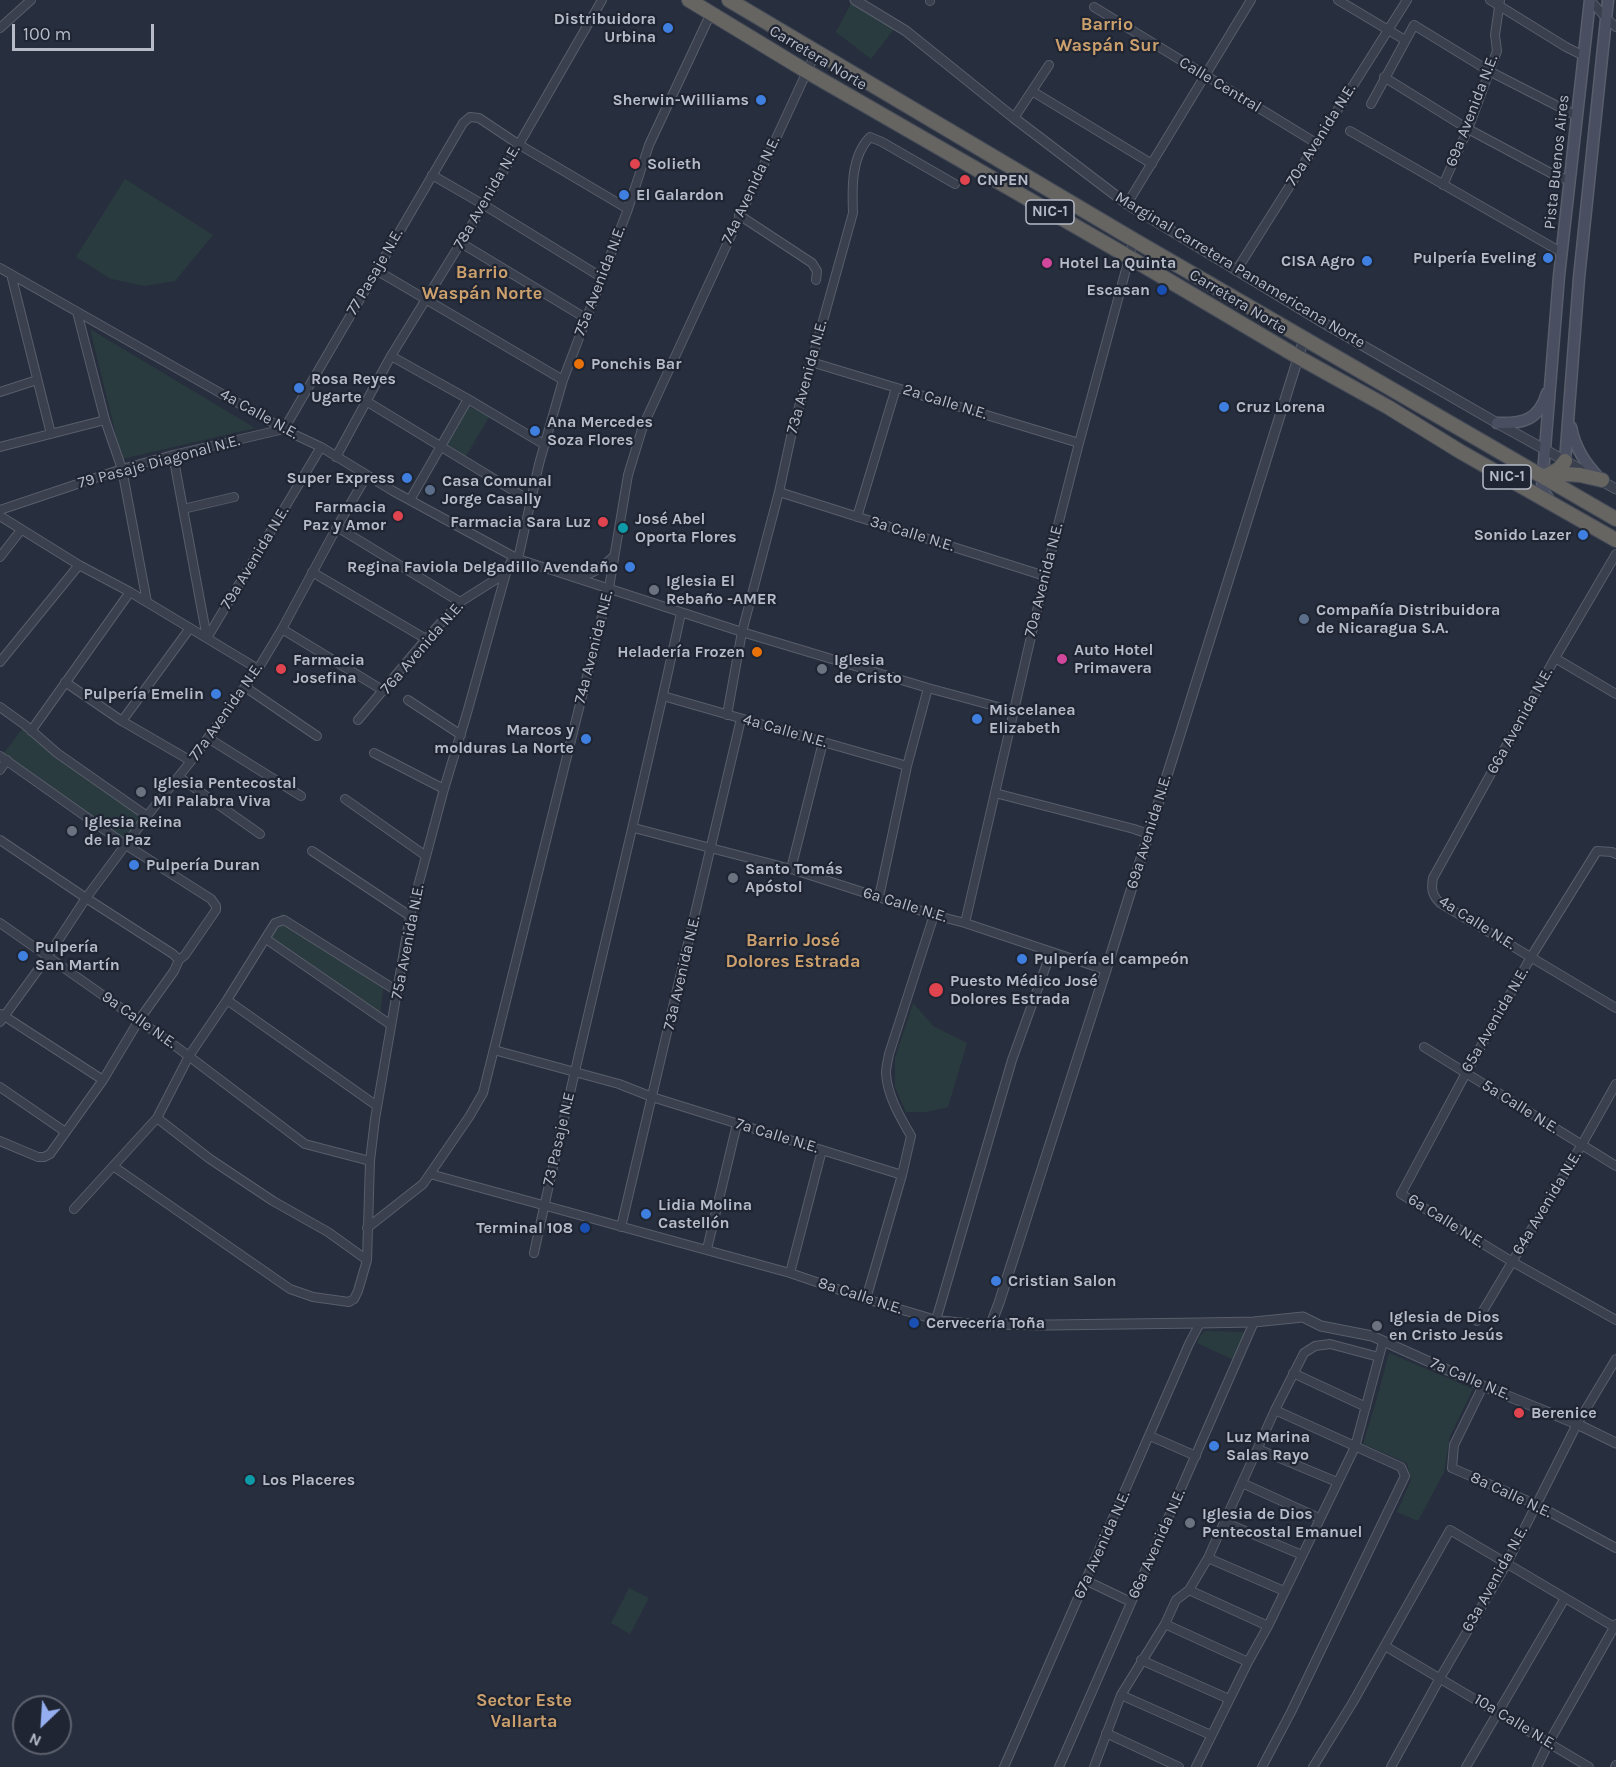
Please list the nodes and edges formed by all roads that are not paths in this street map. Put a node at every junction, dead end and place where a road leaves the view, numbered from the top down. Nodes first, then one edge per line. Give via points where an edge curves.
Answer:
1 (31, 0) edge
2 (602, 0) edge
3 (689, 0) edge
4 (729, 0) edge
5 (855, 0) edge
6 (1251, 0) edge
7 (1338, 0) edge
8 (1407, 0) edge
9 (1490, 0) edge
10 (1590, 0) edge
11 (1608, 0) edge
12 (1500, 3) edge
13 (1094, 7) dead end
14 (711, 13) junction
15 (1606, 18) junction
16 (1616, 27) edge
17 (0, 28) edge
18 (1388, 30) junction
19 (1405, 40) junction
20 (816, 52) junction
21 (1584, 56) junction
22 (1049, 65) dead end
23 (806, 71) junction
24 (1489, 71) junction
25 (1205, 76) junction
26 (1384, 77) junction
27 (1032, 91) junction
28 (1371, 104) dead end
29 (1577, 116) junction
30 (1014, 118) junction
31 (1468, 129) junction
32 (1350, 131) dead end
33 (1316, 143) junction
34 (518, 144) junction
35 (1152, 164) junction
36 (432, 175) junction
37 (1570, 179) junction
38 (955, 184) dead end
39 (1443, 185) junction
40 (1127, 204) junction
41 (484, 205) junction
42 (628, 209) junction
43 (739, 215) junction
44 (1134, 240) junction
45 (461, 243) junction
46 (1561, 252) junction
47 (1129, 257) junction
48 (0, 268) edge
49 (376, 270) junction
50 (1236, 271) junction
51 (11, 274) junction
52 (602, 278) junction
53 (816, 280) dead end
54 (427, 299) junction
55 (77, 312) junction
56 (586, 319) junction
57 (1304, 339) junction
58 (1553, 349) junction
59 (1573, 351) junction
60 (391, 356) junction
61 (1298, 357) junction
62 (811, 362) junction
63 (37, 380) junction
64 (562, 380) junction
65 (1551, 381) junction
66 (897, 388) junction
67 (0, 392) edge
68 (468, 399) junction
69 (366, 401) junction
70 (1388, 407) junction
71 (1569, 414) junction
72 (105, 420) junction
73 (1497, 423) junction
74 (284, 429) junction
75 (51, 434) junction
76 (1078, 442) junction
77 (545, 445) junction
78 (441, 446) junction
79 (0, 447) edge
80 (321, 447) junction
81 (1545, 450) junction
82 (173, 455) junction
83 (336, 457) junction
84 (1565, 461) junction
85 (122, 469) junction
86 (367, 475) junction
87 (1543, 477) junction
88 (1602, 480) junction
89 (1616, 489) edge
90 (779, 492) junction
91 (234, 497) dead end
92 (410, 501) junction
93 (532, 502) junction
94 (1552, 503) junction
95 (183, 509) junction
96 (0, 510) edge
97 (0, 516) edge
98 (857, 517) junction
99 (1616, 519) edge
100 (337, 527) junction
101 (21, 530) junction
102 (1616, 540) edge
103 (1616, 554) edge
104 (614, 556) junction
105 (0, 557) edge
106 (516, 558) junction
107 (80, 565) junction
108 (312, 572) junction
109 (505, 576) junction
110 (1045, 576) junction
111 (577, 578) junction
112 (609, 588) junction
113 (130, 592) junction
114 (147, 602) junction
115 (460, 602) junction
116 (681, 613) junction
117 (190, 628) junction
118 (282, 629) junction
119 (742, 632) junction
120 (207, 638) junction
121 (426, 639) junction
122 (1555, 658) junction
123 (0, 662) edge
124 (258, 669) junction
125 (65, 682) junction
126 (245, 687) junction
127 (928, 688) junction
128 (384, 691) junction
129 (1616, 694) edge
130 (663, 696) junction
131 (408, 700) dead end
132 (0, 707) edge
133 (1013, 711) junction
134 (727, 715) junction
135 (741, 719) junction
136 (358, 720) dead end
137 (122, 721) junction
138 (31, 731) junction
139 (461, 735) junction
140 (317, 736) dead end
141 (208, 738) junction
142 (823, 742) junction
143 (374, 753) dead end
144 (3, 758) edge
145 (191, 762) junction
146 (908, 766) junction
147 (0, 770) edge
148 (179, 777) junction
149 (444, 789) junction
150 (995, 793) junction
151 (301, 796) dead end
152 (345, 799) dead end
153 (147, 816) junction
154 (634, 828) junction
155 (260, 834) dead end
156 (1148, 834) junction
157 (0, 840) edge
158 (126, 845) junction
159 (712, 848) junction
160 (312, 851) dead end
161 (1616, 854) edge
162 (426, 856) junction
163 (791, 869) junction
164 (1432, 892) joint
165 (879, 897) junction
166 (86, 898) junction
167 (934, 915) junction
168 (410, 916) junction
169 (0, 923) edge
170 (964, 923) junction
171 (266, 939) junction
172 (1051, 952) junction
173 (48, 956) junction
174 (1531, 957) junction
175 (179, 960) junction
176 (1106, 970) junction
177 (397, 992) junction
178 (227, 1000) junction
179 (1616, 1008) edge
180 (1, 1017) edge
181 (139, 1020) junction
182 (391, 1025) junction
183 (1424, 1047) dead end
184 (494, 1050) junction
185 (189, 1056) junction
186 (574, 1071) junction
187 (1466, 1072) junction
188 (103, 1080) junction
189 (1616, 1084) edge
190 (0, 1087) edge
191 (652, 1097) junction
192 (377, 1106) junction
193 (157, 1118) junction
194 (737, 1124) junction
195 (64, 1131) junction
196 (0, 1141) edge
197 (1581, 1146) junction
198 (822, 1150) junction
199 (370, 1161) junction
200 (113, 1166) junction
201 (1616, 1166) edge
202 (430, 1174) junction
203 (902, 1175) junction
204 (1401, 1194) joint
205 (544, 1206) junction
206 (74, 1209) dead end
207 (621, 1227) junction
208 (367, 1228) junction
209 (707, 1249) junction
210 (534, 1253) dead end
211 (367, 1260) junction
212 (1511, 1261) junction
213 (790, 1273) junction
214 (866, 1299) junction
215 (1303, 1317) joint
216 (936, 1320) junction
217 (1477, 1320) dead end
218 (1616, 1320) edge
219 (1254, 1322) junction
220 (1200, 1323) junction
221 (991, 1324) junction
222 (1383, 1341) junction
223 (1379, 1357) junction
224 (1616, 1359) edge
225 (1293, 1373) junction
226 (1483, 1386) junction
227 (1366, 1407) junction
228 (1275, 1410) junction
229 (1576, 1424) junction
230 (1150, 1436) junction
231 (1616, 1443) edge
232 (1355, 1447) junction
233 (1258, 1449) junction
234 (1196, 1456) junction
235 (1337, 1482) junction
236 (1242, 1483) junction
237 (1535, 1504) junction
238 (1319, 1518) junction
239 (1224, 1522) junction
240 (1616, 1548) edge
241 (1302, 1555) junction
242 (1208, 1558) junction
243 (1507, 1563) junction
244 (1087, 1581) junction
245 (1189, 1590) junction
246 (1284, 1591) junction
247 (1565, 1598) junction
248 (1131, 1602) junction
249 (1164, 1624) junction
250 (1268, 1626) junction
251 (1616, 1626) edge
252 (1385, 1646) junction
253 (1142, 1660) junction
254 (1248, 1662) junction
255 (1440, 1678) junction
256 (1121, 1695) junction
257 (1229, 1699) junction
258 (1498, 1712) junction
259 (1106, 1733) junction
260 (1211, 1735) junction
261 (1549, 1742) junction
262 (1004, 1767) edge
263 (1059, 1767) edge
264 (1094, 1767) edge
265 (1179, 1767) edge
266 (1196, 1767) edge
267 (1262, 1767) edge
268 (1313, 1767) edge
269 (1391, 1767) edge
270 (1466, 1767) edge
271 (1537, 1767) edge
272 (1589, 1767) edge

1 - 17 street
2 - 34 street, 78a Avenida N.E.
3 - 14 highway, Carretera Norte / NIC-1
4 - 20 highway, Carretera Norte / NIC-1
5 - 30 street, Marginal Carretera Panamericana Norte via 902,29
6 - 25 street
7 - 18 street
8 - 18 street, 70a Avenida N.E.
9 - 12 street
10 - 15 street
10 - 21 main road, Pista Buenos Aires
11 - 15 main road, Pista Buenos Aires
12 - 21 street
12 - 24 street, 69a Avenida N.E. via 1497,51
13 - 25 street, Calle Central
14 - 23 highway, Carretera Norte / NIC-1
14 - 42 street, 75a Avenida N.E. via 649,145
15 - 16 street
15 - 59 main road, Pista Buenos Aires
18 - 19 street
18 - 33 street, 70a Avenida N.E.
19 - 24 street via 1414,25
19 - 26 street
20 - 23 street, 74a Avenida N.E.
20 - 44 highway, Carretera Norte / NIC-1
21 - 29 main road, Pista Buenos Aires
22 - 27 street
23 - 43 street, 74a Avenida N.E.
23 - 47 highway, Carretera Norte / NIC-1
24 - 29 street
24 - 31 street, 69a Avenida N.E.
25 - 33 street, Calle Central
25 - 35 street
26 - 28 street
26 - 31 street
27 - 30 street
27 - 35 street
29 - 37 main road, Pista Buenos Aires
30 - 40 street, Marginal Carretera Panamericana Norte
31 - 37 street via 1560,178
31 - 39 street, 69a Avenida N.E.
32 - 39 street
33 - 50 street, 70a Avenida N.E.
34 - 36 street, 77 Pasaje N.E. via 479,118 470,117
34 - 41 street, 78a Avenida N.E.
34 - 42 street
35 - 40 street
36 - 41 street
36 - 49 street, 77 Pasaje N.E.
37 - 46 main road, Pista Buenos Aires
38 - 62 street, 73a Avenida N.E. via 882,142 870,137 863,144 852,179 852,213
39 - 46 street
40 - 50 street, Marginal Carretera Panamericana Norte
41 - 45 street, 78a Avenida N.E.
41 - 52 street
42 - 52 street, 75a Avenida N.E.
43 - 53 street via 812,263 817,271
43 - 104 street, 74a Avenida N.E. via 643,426 628,475
44 - 47 street, 70a Avenida N.E.
44 - 57 highway, Carretera Norte / NIC-1
45 - 54 street, 78a Avenida N.E.
45 - 56 street
46 - 58 main road, Pista Buenos Aires
47 - 61 highway, Carretera Norte / NIC-1
47 - 76 street, 70a Avenida N.E.
48 - 51 street, 4a Calle N.E.
49 - 54 street
49 - 74 street, 77 Pasaje N.E.
50 - 73 street, Marginal Carretera Panamericana Norte
51 - 55 street, 4a Calle N.E.
51 - 63 street
52 - 56 street, 75a Avenida N.E.
54 - 60 street, 78a Avenida N.E.
54 - 64 street
55 - 72 street
55 - 74 street, 4a Calle N.E.
56 - 64 street, 75a Avenida N.E.
57 - 61 street, 69a Avenida N.E.
57 - 87 highway, Carretera Norte / NIC-1
58 - 59 main road
58 - 65 main road, Pista Buenos Aires
59 - 71 main road, Pista Buenos Aires
60 - 68 street
60 - 69 street, 78a Avenida N.E.
61 - 70 highway, Carretera Norte / NIC-1
61 - 156 street, 69a Avenida N.E.
62 - 66 street, 2a Calle N.E.
62 - 90 street, 73a Avenida N.E.
63 - 67 street
63 - 75 street
64 - 77 street, 75a Avenida N.E.
65 - 73 main road via 1535,415 1522,422
65 - 81 main road, Pista Buenos Aires
66 - 76 street, 2a Calle N.E.
66 - 98 street
68 - 77 street
68 - 78 street
69 - 78 street
69 - 83 street, 78a Avenida N.E.
70 - 87 highway via 1439,423 1528,474
70 - 94 highway, Carretera Norte / NIC-1
71 - 84 main road, Pista Buenos Aires
71 - 88 main road via 1583,459
72 - 75 street
72 - 85 street
73 - 81 street, Marginal Carretera Panamericana Norte
74 - 80 street, 4a Calle N.E.
74 - 82 street, 79 Pasaje Diagonal N.E.
75 - 79 street
76 - 110 street, 70a Avenida N.E.
77 - 93 street, 75a Avenida N.E.
78 - 92 street
78 - 93 street
80 - 83 street, 4a Calle N.E.
80 - 120 street, 79a Avenida N.E.
81 - 84 street, Marginal Carretera Panamericana Norte
81 - 87 main road, Pista Buenos Aires
82 - 85 street, 79 Pasaje Diagonal N.E.
82 - 95 street
83 - 86 street, 4a Calle N.E.
84 - 87 highway
84 - 88 street, Marginal Carretera Panamericana Norte
85 - 96 street, 79 Pasaje Diagonal N.E.
85 - 114 street
86 - 92 street, 4a Calle N.E.
86 - 100 street, 77a Avenida N.E.
87 - 88 highway via 1580,474
87 - 94 main road, Pista Buenos Aires via 1542,486
87 - 99 highway, Carretera Norte / NIC-1
88 - 89 street, Marginal Carretera Panamericana Norte
90 - 98 street, 3a Calle N.E.
90 - 119 street, 73a Avenida N.E.
91 - 95 street
92 - 106 street, 4a Calle N.E.
93 - 106 street, 75a Avenida N.E.
94 - 102 highway, Carretera Norte / NIC-1
95 - 120 street
97 - 101 street
98 - 110 street, 3a Calle N.E.
100 - 108 street, 77a Avenida N.E.
100 - 115 street
101 - 105 street
101 - 107 street
103 - 122 street, 66a Avenida N.E.
104 - 111 street via 603,567
104 - 112 street, 74a Avenida N.E.
106 - 109 street
106 - 111 street, 4a Calle N.E.
107 - 113 street
107 - 123 street
108 - 118 street, 77a Avenida N.E.
108 - 121 street
109 - 115 street, 76a Avenida N.E.
109 - 139 street, 75a Avenida N.E.
110 - 133 street, 70a Avenida N.E.
111 - 112 street, 4a Calle N.E.
112 - 116 street, 4a Calle N.E.
112 - 184 street, 74a Avenida N.E.
113 - 114 street
113 - 125 street
114 - 117 street
115 - 121 street, 76a Avenida N.E.
116 - 119 street, 4a Calle N.E.
116 - 130 street, 73 Pasaje N.E
117 - 120 street
117 - 137 street
118 - 124 street, 77a Avenida N.E.
118 - 128 street
119 - 127 street, 4a Calle N.E.
119 - 134 street, 73a Avenida N.E.
120 - 124 street
121 - 128 street, 76a Avenida N.E.
122 - 129 street
122 - 164 street, 66a Avenida N.E. via 1433,878
124 - 126 street, 77a Avenida N.E.
125 - 137 street
125 - 138 street
126 - 140 street
126 - 141 street, 77a Avenida N.E.
127 - 133 street, 4a Calle N.E.
127 - 146 street
128 - 136 street, 76a Avenida N.E.
130 - 134 street, 4a Calle N.E.
130 - 154 street, 73 Pasaje N.E
131 - 139 street
132 - 138 street
133 - 150 street, 70a Avenida N.E.
134 - 135 street, 4a Calle N.E.
135 - 142 street, 4a Calle N.E.
135 - 159 street, 73a Avenida N.E.
137 - 145 street
138 - 153 street
139 - 149 street, 75a Avenida N.E.
141 - 145 street, 77a Avenida N.E.
141 - 151 street
142 - 146 street, 4a Calle N.E.
142 - 163 street
143 - 149 street
144 - 147 street
144 - 158 street
145 - 148 street, 77a Avenida N.E.
146 - 165 street
148 - 153 street, 77a Avenida N.E.
148 - 155 street
149 - 162 street, 75a Avenida N.E.
150 - 156 street
150 - 170 street, 70a Avenida N.E.
152 - 162 street
153 - 158 street, 77a Avenida N.E.
154 - 159 street, 6a Calle N.E.
154 - 186 street, 73 Pasaje N.E
156 - 176 street, 69a Avenida N.E.
157 - 166 street
158 - 166 street, 77a Avenida N.E.
158 - 175 street via 216,906
159 - 163 street, 6a Calle N.E.
159 - 191 street, 73a Avenida N.E.
160 - 168 street
161 - 174 street, 65a Avenida N.E. via 1597,851
162 - 168 street, 75a Avenida N.E.
163 - 165 street, 6a Calle N.E.
164 - 174 street, 4a Calle N.E. via 1440,903
165 - 167 street, 6a Calle N.E.
166 - 173 street, 77a Avenida N.E.
166 - 175 street
167 - 170 street, 6a Calle N.E.
167 - 203 street via 886,1073 897,1112 911,1136
168 - 177 street, 75a Avenida N.E.
169 - 173 street, 9a Calle N.E.
170 - 172 street, 6a Calle N.E.
171 - 177 street via 275,923 284,920
171 - 178 street
171 - 182 street
172 - 176 street, 6a Calle N.E.
172 - 216 street via 1012,1060
173 - 180 street, 77a Avenida N.E.
173 - 181 street, 9a Calle N.E.
174 - 179 street, 4a Calle N.E.
174 - 187 street, 65a Avenida N.E.
175 - 181 street
176 - 221 street, 69a Avenida N.E.
177 - 182 street, 75a Avenida N.E.
178 - 185 street
178 - 192 street
180 - 188 street
181 - 185 street, 9a Calle N.E.
181 - 188 street
182 - 192 street, 75a Avenida N.E.
183 - 187 street, 5a Calle N.E.
184 - 186 street
184 - 202 street, 74a Avenida N.E. via 483,1093
185 - 193 street
185 - 199 street, 9a Calle N.E. via 305,1144
186 - 191 street
186 - 205 street, 73 Pasaje N.E
187 - 197 street, 5a Calle N.E.
187 - 204 street, 65a Avenida N.E.
188 - 195 street
189 - 197 street, 64a Avenida N.E.
190 - 195 street
191 - 194 street, 7a Calle N.E.
191 - 207 street, 73a Avenida N.E.
192 - 199 street, 75a Avenida N.E.
193 - 200 street
193 - 211 street via 210,1159
194 - 198 street, 7a Calle N.E.
194 - 209 street
195 - 196 street via 44,1157
197 - 201 street, 5a Calle N.E.
197 - 212 street, 64a Avenida N.E.
198 - 203 street, 7a Calle N.E.
198 - 213 street
199 - 208 street, 75a Avenida N.E.
200 - 206 street
200 - 211 street, 75a Avenida N.E. via 290,1289 349,1302 358,1291
202 - 205 street, 8a Calle N.E.
202 - 208 street, 74a Avenida N.E. via 423,1184
203 - 214 street
204 - 212 street, 6a Calle N.E.
205 - 207 street, 8a Calle N.E.
205 - 210 street, 73 Pasaje N.E
207 - 209 street, 8a Calle N.E.
208 - 211 street, 75a Avenida N.E.
209 - 213 street, 8a Calle N.E.
212 - 217 street, 64a Avenida N.E.
212 - 218 street, 6a Calle N.E.
213 - 214 street, 8a Calle N.E.
214 - 216 street, 8a Calle N.E.
215 - 219 street, 8a Calle N.E.
215 - 222 street, 7a Calle N.E. via 1321,1326
216 - 221 street, 8a Calle N.E.
219 - 220 street, 8a Calle N.E.
219 - 234 street, 66a Avenida N.E.
220 - 221 street, 8a Calle N.E.
220 - 230 street, 67a Avenida N.E.
222 - 223 street
222 - 226 street, 7a Calle N.E.
223 - 225 street via 1330,1344 1315,1346 1304,1353
223 - 227 street
224 - 229 street, 63a Avenida N.E.
225 - 227 street
225 - 228 street
226 - 229 street, 7a Calle N.E.
226 - 237 street, 8a Calle N.E. via 1454,1446 1452,1468
227 - 232 street
228 - 232 street
228 - 233 street
229 - 231 street, 7a Calle N.E.
229 - 237 street, 63a Avenida N.E.
230 - 234 street
230 - 244 street, 67a Avenida N.E.
232 - 235 street
232 - 267 street via 1401,1467 1405,1476
233 - 235 street
233 - 236 street
234 - 248 street, 66a Avenida N.E.
235 - 238 street
236 - 238 street
236 - 239 street
237 - 240 street, 8a Calle N.E.
237 - 243 street, 63a Avenida N.E.
238 - 241 street
239 - 241 street
239 - 242 street
241 - 246 street
242 - 245 street
242 - 246 street
243 - 247 street
243 - 252 street via 1450,1530
243 - 255 street, 63a Avenida N.E.
244 - 248 street
244 - 262 street, 67a Avenida N.E.
245 - 249 street via 1176,1600
245 - 250 street
246 - 250 street
247 - 251 street
247 - 258 street
248 - 263 street, 66a Avenida N.E.
249 - 253 street
249 - 254 street
250 - 254 street
251 - 261 street
252 - 255 street, 10a Calle N.E.
252 - 268 street
253 - 256 street
253 - 257 street
254 - 257 street
255 - 258 street, 10a Calle N.E.
255 - 269 street, 63a Avenida N.E.
256 - 259 street
256 - 260 street
257 - 260 street
258 - 261 street, 10a Calle N.E.
258 - 270 street
259 - 264 street
259 - 265 street
260 - 266 street
261 - 271 street
261 - 272 street, 10a Calle N.E.

